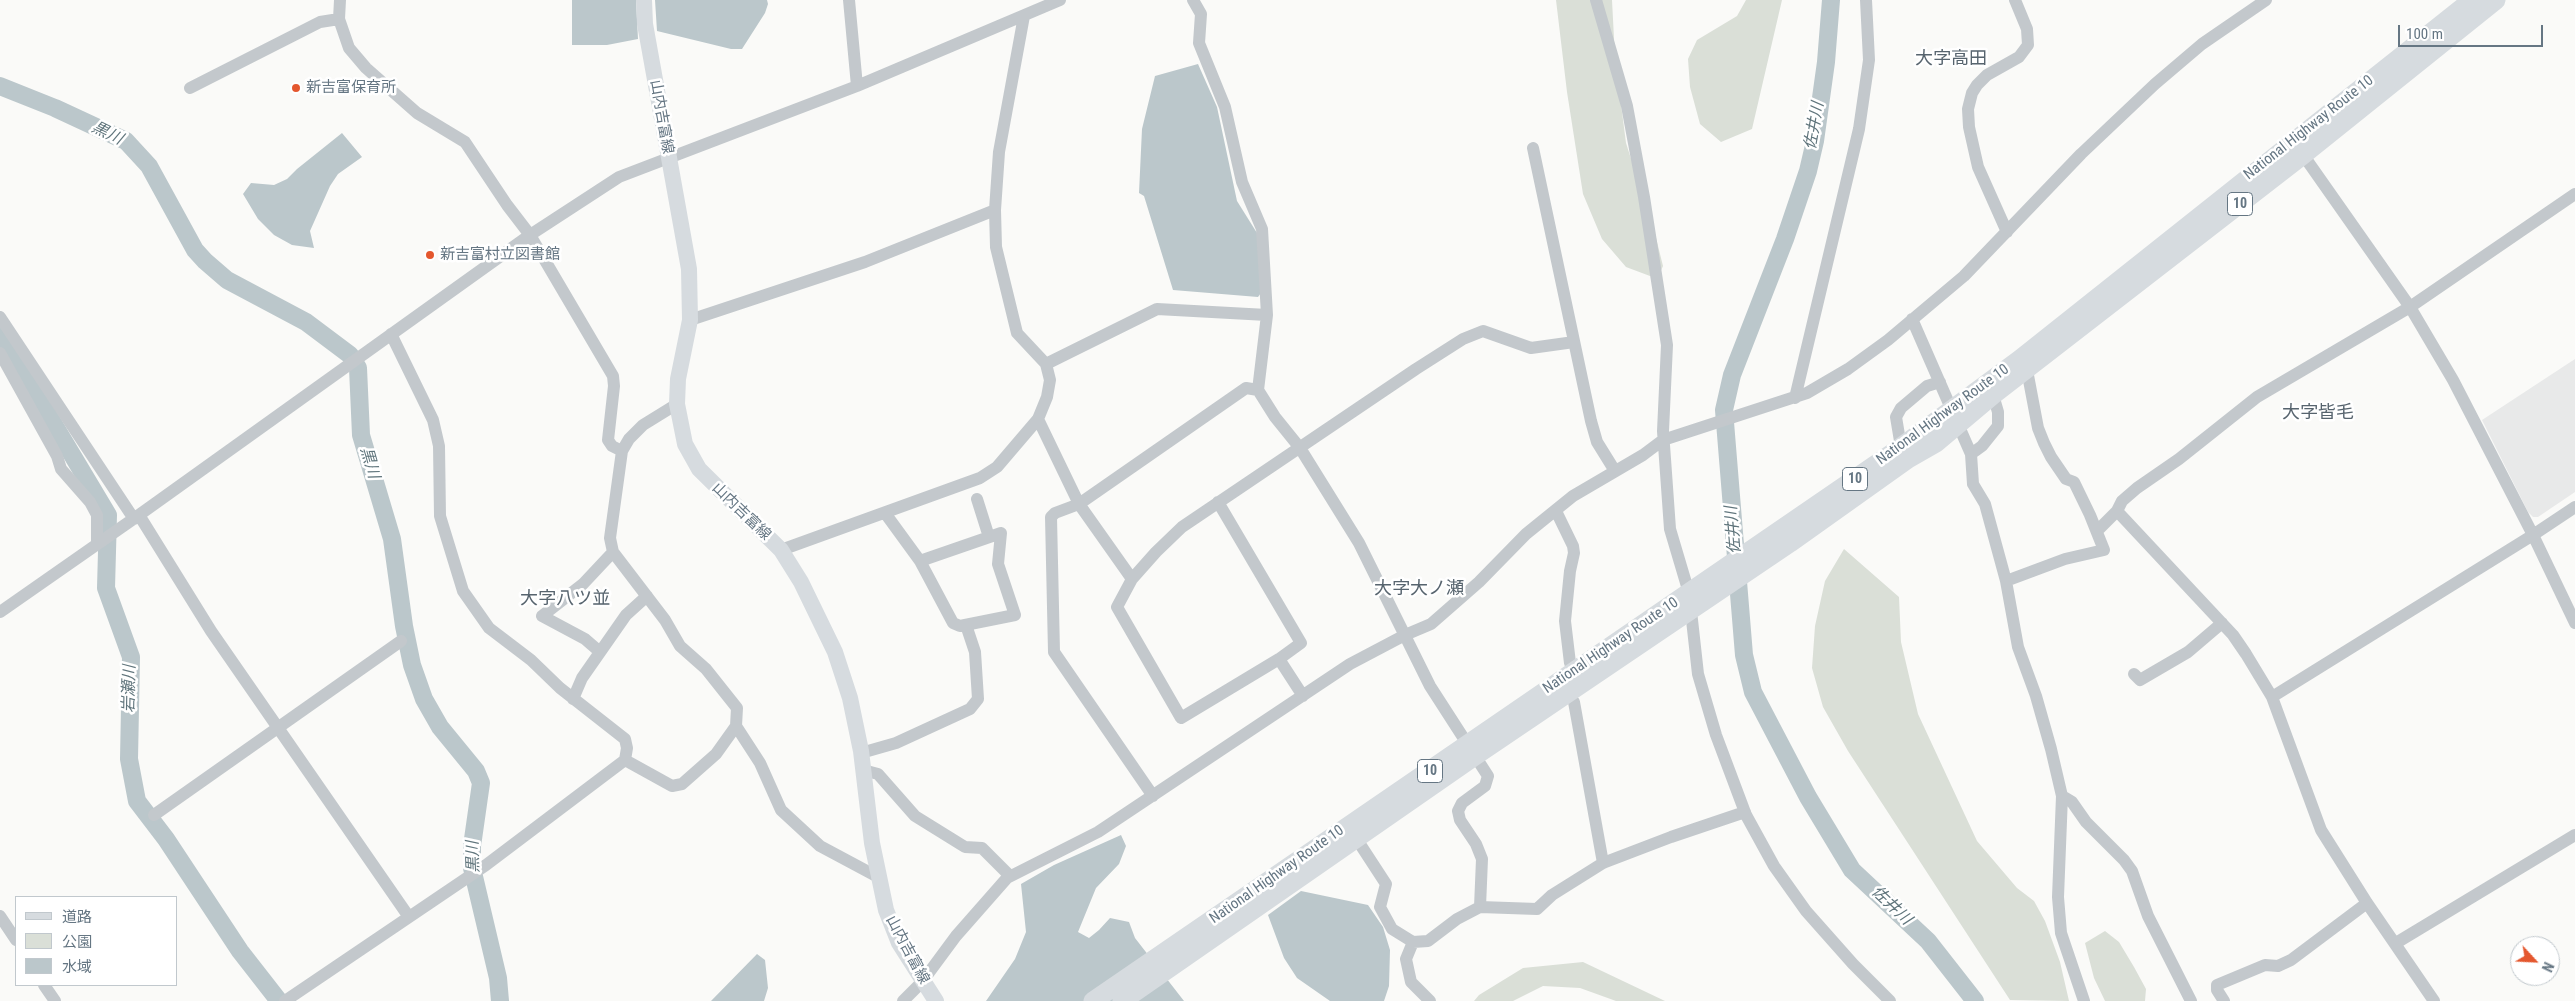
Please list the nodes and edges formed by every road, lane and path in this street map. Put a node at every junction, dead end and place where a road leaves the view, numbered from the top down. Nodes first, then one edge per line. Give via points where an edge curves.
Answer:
1 (340, 0) edge
2 (644, 0) edge
3 (849, 0) edge
4 (1060, 0) edge
5 (1193, 0) edge
6 (1596, 0) edge
7 (1866, 0) edge
8 (2015, 0) edge
9 (2266, 0) edge
10 (2472, 0) edge
11 (2496, 0) edge
12 (1039, 5) edge
13 (1024, 16) junction
14 (339, 19) junction
15 (857, 86) junction
16 (190, 88) dead end
17 (1533, 148) dead end
18 (2298, 148) junction
19 (668, 158) junction
20 (2575, 194) edge
21 (995, 210) junction
22 (2007, 232) junction
23 (530, 235) junction
24 (2410, 307) junction
25 (1268, 315) junction
26 (0, 317) edge
27 (1912, 319) junction
28 (690, 320) junction
29 (391, 334) junction
30 (1574, 342) junction
31 (0, 353) edge
32 (1046, 364) junction
33 (2027, 370) junction
34 (1940, 382) junction
35 (1258, 390) junction
36 (1982, 398) junction
37 (1789, 400) junction
38 (677, 404) junction
39 (1038, 419) junction
40 (1932, 434) junction
41 (1669, 439) junction
42 (1901, 447) junction
43 (1300, 448) junction
44 (622, 451) junction
45 (1971, 454) junction
46 (1615, 471) junction
47 (977, 499) dead end
48 (1218, 502) junction
49 (1079, 504) junction
50 (2575, 507) edge
51 (1556, 511) junction
52 (2117, 511) junction
53 (885, 512) junction
54 (136, 517) junction
55 (2097, 531) junction
56 (2533, 535) junction
57 (1786, 536) junction
58 (989, 537) junction
59 (100, 542) junction
60 (781, 550) junction
61 (613, 552) junction
62 (920, 561) junction
63 (1132, 579) junction
64 (2006, 581) junction
65 (646, 596) junction
66 (1697, 597) junction
67 (0, 612) edge
68 (2575, 623) edge
69 (2222, 624) junction
70 (966, 625) junction
71 (1405, 635) junction
72 (401, 641) dead end
73 (600, 652) junction
74 (1279, 659) junction
75 (1570, 663) dead end
76 (2134, 674) dead end
77 (1303, 696) junction
78 (573, 698) junction
79 (2272, 698) junction
80 (1574, 702) dead end
81 (736, 726) junction
82 (278, 729) junction
83 (1471, 749) junction
84 (861, 753) junction
85 (625, 760) junction
86 (863, 770) junction
87 (1152, 796) junction
88 (2062, 796) junction
89 (1745, 812) junction
90 (154, 815) dead end
91 (2575, 835) edge
92 (1356, 838) junction
93 (1603, 863) junction
94 (1010, 876) junction
95 (878, 877) junction
96 (2367, 903) junction
97 (1480, 907) junction
98 (0, 916) edge
99 (409, 917) junction
100 (15, 938) edge
101 (1413, 942) junction
102 (2396, 943) junction
103 (1164, 963) junction
104 (922, 982) junction
105 (45, 986) edge
106 (55, 1001) edge
107 (285, 1001) edge
108 (903, 1001) edge
109 (936, 1001) edge
110 (1093, 1001) edge
111 (1122, 1001) edge
112 (1430, 1001) edge
113 (1890, 1001) edge
114 (2084, 1001) edge
115 (2191, 1001) edge
116 (2224, 1001) edge
117 (2434, 1001) edge

1 - 14 street
2 - 19 main road, 山内吉富線 via 645,24
3 - 15 street
4 - 12 street
5 - 25 street via 1201,14 1199,43 1225,107 1242,182 1262,229
6 - 41 street via 1632,128 1666,345
7 - 37 street via 1869,60 1860,122
8 - 22 street via 2027,29 2028,45 2019,57 1987,75 1977,85 1968,109 1978,167
9 - 22 street via 2202,44 2155,84 2081,154
10 - 18 highway, National Highway Route 10 / 10
11 - 18 highway, National Highway Route 10 / 10
12 - 13 street
13 - 15 street
13 - 21 street via 999,152
14 - 16 street via 320,22
14 - 23 street via 349,48 366,68 417,113 465,142 506,206
15 - 19 street
17 - 30 street
18 - 24 street
18 - 33 highway, National Highway Route 10 / 10
18 - 36 highway, National Highway Route 10 / 10 via 2019,360
19 - 23 street via 619,177
19 - 28 main road, 山内吉富線 via 689,270
20 - 24 street
21 - 28 street via 865,262
21 - 32 street via 996,247 1017,333
22 - 27 street via 1952,288
23 - 29 street
23 - 44 street via 613,376 608,440
24 - 52 street via 2257,397 2122,501
24 - 56 street via 2453,380
25 - 32 street via 1157,309
25 - 35 street
26 - 54 street
27 - 34 street
27 - 37 street via 1848,369
28 - 38 main road, 山内吉富線 via 678,379
29 - 54 street
29 - 78 street via 433,420 439,446 440,516 463,591 489,628
30 - 43 street via 1531,348 1483,332 1474,334 1416,369
30 - 46 street via 1598,442
31 - 59 street via 57,456 60,469 90,502 97,515
32 - 39 street via 1050,380 1048,396
33 - 36 highway, National Highway Route 10 / 10
33 - 55 street via 2044,443 2066,479 2074,482
34 - 42 street via 1927,386 1901,408 1896,417
34 - 45 street
35 - 43 street
35 - 49 street via 1246,388
36 - 40 highway, National Highway Route 10 / 10
36 - 45 street via 1998,412 1998,426
37 - 41 street
38 - 44 street via 643,425
38 - 60 main road, 山内吉富線 via 685,444 699,469
39 - 49 street
39 - 53 street via 996,467 980,478
40 - 42 highway, National Highway Route 10 / 10
40 - 57 highway, National Highway Route 10 / 10 via 1908,459
41 - 46 street
41 - 66 street via 1671,539
42 - 57 highway, National Highway Route 10 / 10
43 - 48 street
43 - 71 street via 1359,543
44 - 61 street via 610,538
45 - 64 street via 1973,484 1985,504
46 - 51 street via 1573,496
47 - 58 street
48 - 63 street via 1176,532
48 - 74 street via 1301,643
49 - 63 street
49 - 87 street via 1055,512 1051,517 1054,652
50 - 56 street
51 - 71 street via 1526,534 1479,582 1431,624
51 - 75 street via 1574,553 1565,621
52 - 55 street
52 - 69 street
53 - 60 street
53 - 62 street
54 - 59 street
54 - 82 street
55 - 64 street via 2104,550 2066,559
56 - 68 street
56 - 79 street
57 - 66 highway, National Highway Route 10 / 10
58 - 62 street
58 - 70 street via 1001,533 998,564 1015,615
59 - 67 street
60 - 84 main road, 山内吉富線 via 801,582 835,652 850,698
61 - 65 street
61 - 73 street via 583,584 542,616 585,639
62 - 70 street via 953,623
63 - 74 street via 1117,608 1181,718
64 - 88 street via 2018,647 2043,720
65 - 73 street via 626,615
65 - 81 street via 680,646 706,670 737,708
66 - 83 highway, National Highway Route 10 / 10
66 - 89 street via 1698,674 1716,735
69 - 76 street via 2188,652 2140,680
69 - 79 street via 2246,654
70 - 84 street via 974,652 978,699 970,709 896,743
71 - 77 street via 1350,664
71 - 83 street via 1430,686
72 - 82 street
73 - 78 street
74 - 77 street
77 - 87 street
78 - 85 street via 626,739
79 - 96 street via 2322,830
80 - 93 street
81 - 85 street via 716,754 682,784 672,786
81 - 95 street via 760,762 781,810 820,846
82 - 90 street
82 - 99 street
83 - 92 highway, National Highway Route 10 / 10
83 - 97 street via 1489,779 1485,786 1462,803 1458,811 1482,859
83 - 103 highway, National Highway Route 10 / 10
84 - 86 main road, 山内吉富線
85 - 99 street via 486,865
86 - 94 street via 878,774 915,816 965,847 982,848
86 - 95 main road, 山内吉富線
87 - 94 street via 1098,832
88 - 114 street via 2058,897 2061,933
88 - 115 street via 2072,802 2086,822 2132,871 2148,916
89 - 93 street
89 - 113 street via 1764,849 1806,911
91 - 102 street
92 - 101 street via 1386,884 1380,907 1392,929
92 - 103 highway, National Highway Route 10 / 10
93 - 97 street via 1552,895 1537,909
94 - 104 street via 956,936
95 - 104 main road, 山内吉富線 via 899,943
96 - 102 street
96 - 116 street via 2291,960 2278,966 2265,965 2216,985
97 - 101 street via 1457,919 1428,941
98 - 100 street
99 - 107 street
101 - 112 street via 1406,958 1411,982
102 - 117 street
103 - 110 highway, National Highway Route 10 / 10
103 - 111 highway, National Highway Route 10 / 10
104 - 108 street
104 - 109 main road, 山内吉富線
105 - 106 street

